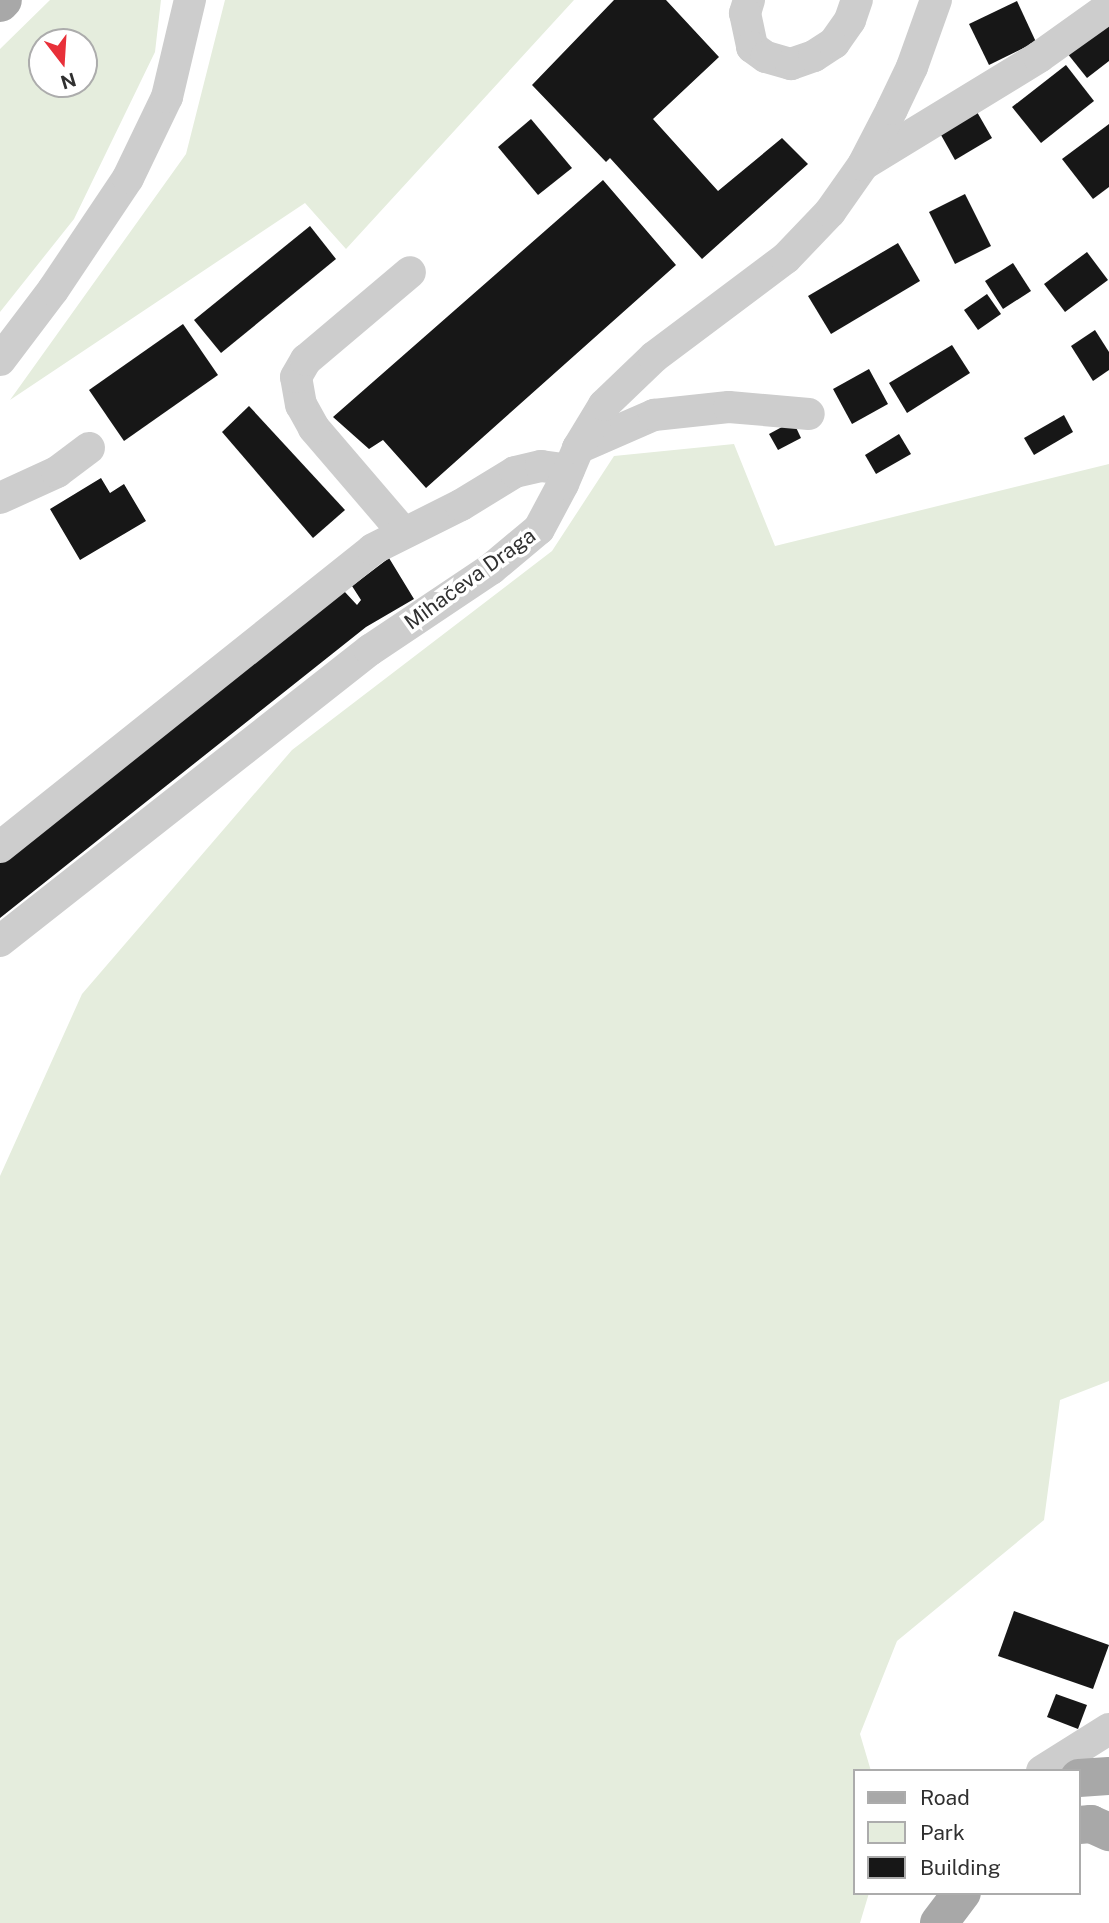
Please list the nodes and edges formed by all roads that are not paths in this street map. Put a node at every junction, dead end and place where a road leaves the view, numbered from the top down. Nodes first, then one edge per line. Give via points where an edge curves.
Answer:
1 (190, 0) edge
2 (750, 0) edge
3 (857, 0) edge
4 (936, 0) edge
5 (1109, 7) edge
6 (863, 165) junction
7 (410, 272) dead end
8 (0, 360) edge
9 (809, 414) dead end
10 (89, 448) dead end
11 (573, 459) junction
12 (0, 498) edge
13 (403, 531) junction
14 (0, 847) edge
15 (0, 941) edge
16 (1109, 1729) edge
17 (1045, 1769) edge
18 (1109, 1776) edge
19 (1081, 1778) edge
20 (1081, 1825) edge
21 (1109, 1832) edge
22 (960, 1895) edge
23 (939, 1923) edge

1 - 8 street via 167,97 128,178
2 - 3 street via 745,13 752,47 766,57 791,64 834,43
4 - 6 street, Mihačeva Draga via 912,67
5 - 6 street via 1039,57
6 - 11 street, Mihačeva Draga via 830,212 786,258 654,357 604,405
7 - 13 street via 306,360 296,377 301,405 314,428
9 - 11 street via 729,407 654,415
10 - 12 street via 57,472
11 - 13 street via 515,472 461,505
11 - 15 street, Mihačeva Draga via 539,529 491,569 370,650
13 - 14 street via 373,548
16 - 17 street
18 - 19 main road
20 - 21 main road
22 - 23 main road

